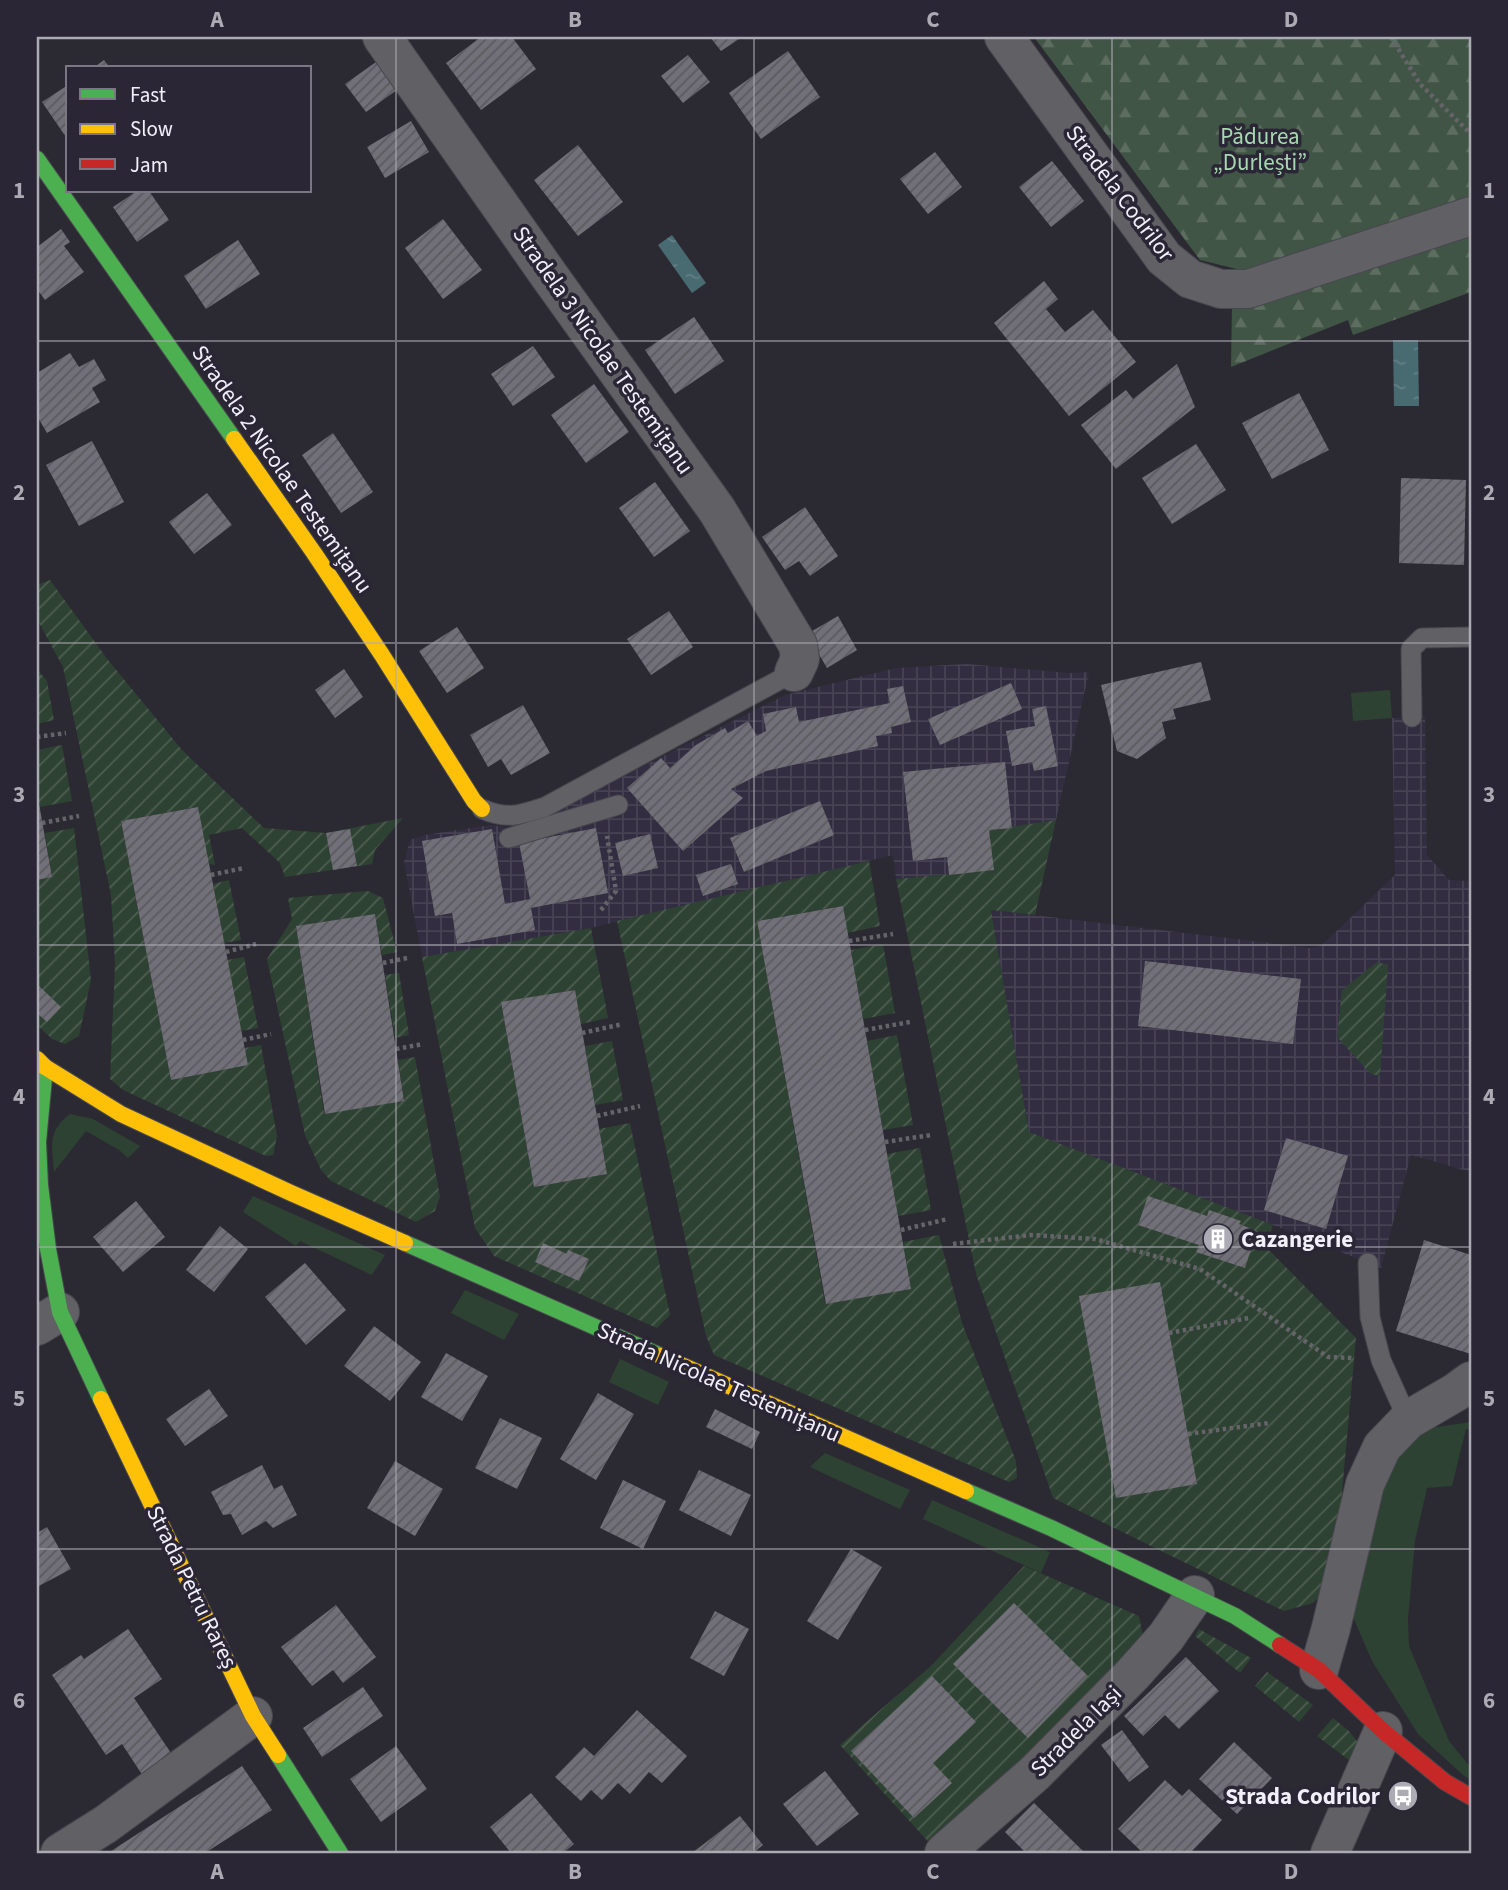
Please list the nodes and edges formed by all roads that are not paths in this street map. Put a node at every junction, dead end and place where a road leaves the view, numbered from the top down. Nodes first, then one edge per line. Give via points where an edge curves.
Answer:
1 (382, 37) edge
2 (1004, 37) edge
3 (37, 159) edge
4 (1471, 216) edge
5 (1471, 637) edge
6 (794, 671) joint
7 (1412, 717) dead end
8 (610, 808) road end
9 (482, 809) joint
10 (509, 838) dead end
11 (41, 1063) edge
12 (1368, 1263) dead end
13 (49, 1319) edge
14 (1466, 1389) edge
15 (1408, 1420) junction
16 (1195, 1595) junction
17 (1319, 1670) junction
18 (253, 1716) junction
19 (1383, 1731) junction
20 (1471, 1797) edge
21 (60, 1853) edge
22 (340, 1853) edge
23 (944, 1853) edge
24 (1330, 1853) edge

1 - 6 street, Stradela 3 Nicolae Testemițanu via 717,510 798,645 800,659
2 - 4 street, Stradela Codrilor via 1164,258 1191,279 1221,289 1248,289
3 - 9 street, Stradela 2 Nicolae Testemițanu via 314,553
5 - 7 lane via 1422,638 1411,649
6 - 9 lane via 545,807 507,817
8 - 10 lane
11 - 13 street, Strada Petru Rareș via 38,1139
11 - 16 street, Strada Nicolae Testemițanu via 121,1114 291,1193
12 - 15 lane via 1370,1317 1381,1360
13 - 18 street, Strada Petru Rareș
14 - 15 street
15 - 17 street via 1382,1447 1365,1484
16 - 17 street, Strada Nicolae Testemițanu
16 - 23 street, Stradela Iași via 1132,1675 1035,1773
17 - 19 street, Strada Nicolae Testemițanu
18 - 21 street
18 - 22 street, Strada Petru Rareș
19 - 20 street, Strada Nicolae Testemițanu via 1445,1782
19 - 24 street

